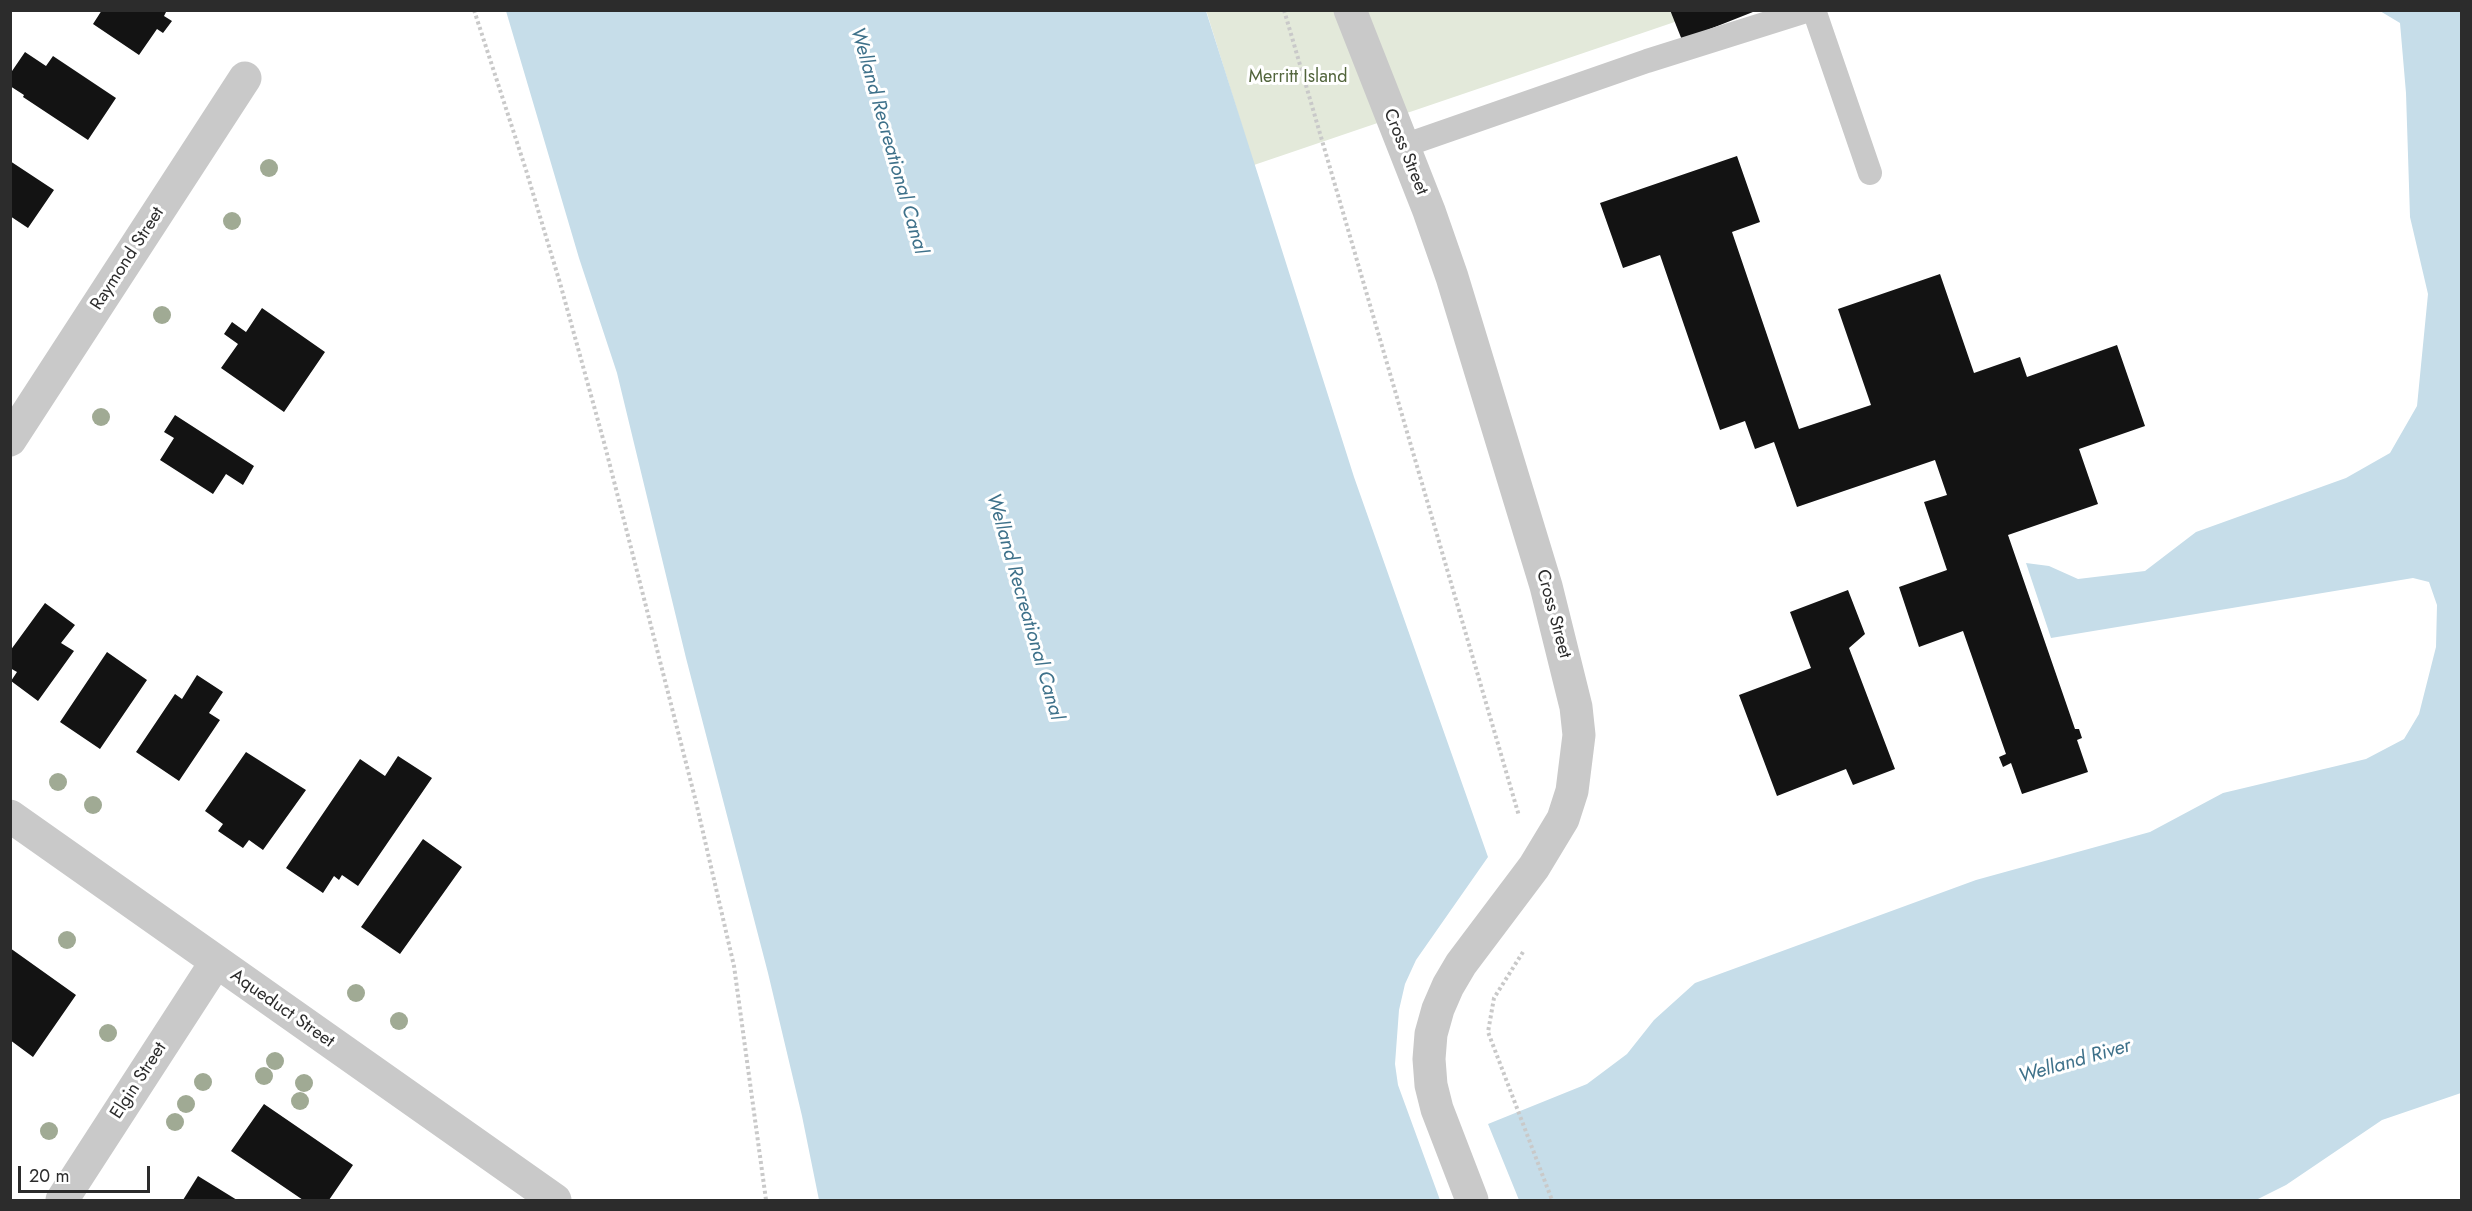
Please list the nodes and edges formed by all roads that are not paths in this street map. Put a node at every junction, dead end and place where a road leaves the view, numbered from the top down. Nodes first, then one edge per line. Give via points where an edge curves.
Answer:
1 (1350, 10) edge
2 (1809, 10) edge
3 (1814, 10) edge
4 (244, 78) dead end
5 (1403, 146) junction
6 (1870, 173) dead end
7 (10, 440) edge
8 (10, 816) edge
9 (216, 962) junction
10 (62, 1200) edge
11 (555, 1200) edge
12 (1472, 1200) edge

1 - 5 street, Cross Street
2 - 5 lane via 1647,61
3 - 6 lane
4 - 7 street, Raymond Street
5 - 12 street, Cross Street via 1460,300 1546,586 1576,707 1579,735 1572,792 1563,819 1534,867 1461,964 1438,1009 1431,1034 1431,1085
8 - 9 street, Aqueduct Street
9 - 10 street, Elgin Street
9 - 11 street, Aqueduct Street

